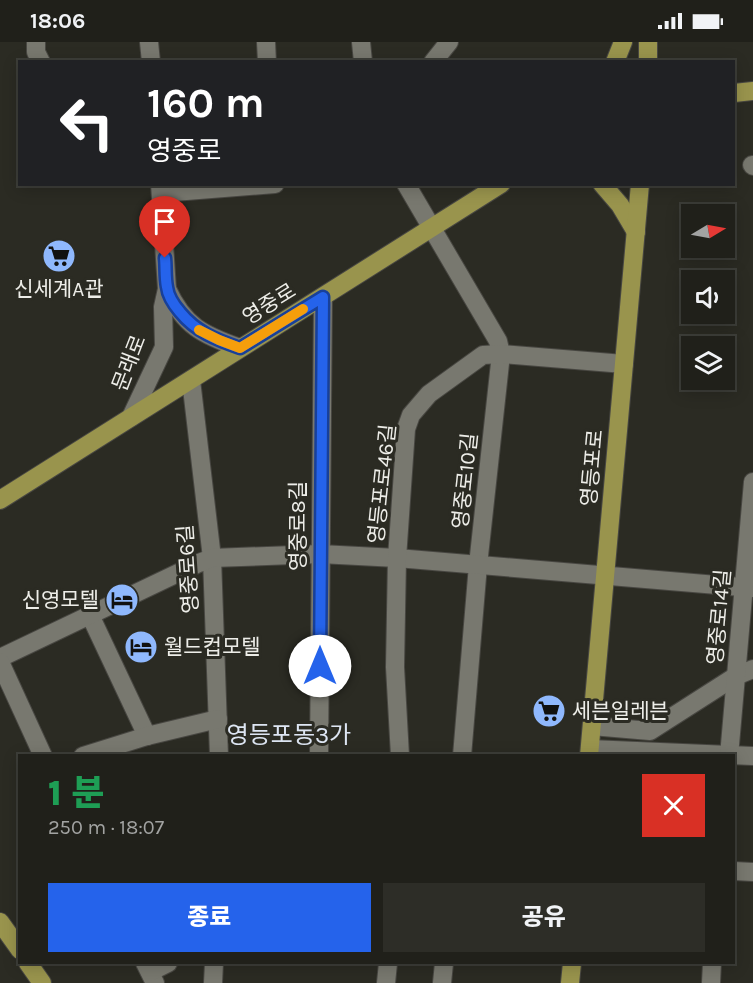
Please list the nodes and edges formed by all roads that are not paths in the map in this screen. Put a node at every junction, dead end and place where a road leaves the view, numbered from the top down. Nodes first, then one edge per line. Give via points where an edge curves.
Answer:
1 (36, 42) edge
2 (149, 42) edge
3 (266, 42) edge
4 (361, 42) edge
5 (449, 42) edge
6 (623, 42) edge
7 (648, 42) edge
8 (40, 60) edge
9 (151, 60) edge
10 (267, 60) edge
11 (363, 60) edge
12 (435, 60) edge
13 (616, 60) edge
14 (648, 60) edge
15 (753, 91) edge
16 (735, 93) edge
17 (246, 186) edge
18 (407, 186) edge
19 (498, 186) edge
20 (604, 186) edge
21 (640, 186) edge
22 (160, 189) edge
23 (432, 228) junction
24 (636, 232) junction
25 (167, 289) junction
26 (323, 297) junction
27 (240, 348) junction
28 (501, 354) junction
29 (624, 364) junction
30 (191, 380) junction
31 (131, 417) junction
32 (753, 482) edge
33 (0, 500) edge
34 (321, 554) junction
35 (212, 558) junction
36 (397, 558) junction
37 (478, 565) junction
38 (605, 576) junction
39 (748, 588) edge
40 (90, 615) junction
41 (0, 660) edge
42 (745, 673) edge
43 (218, 719) junction
44 (592, 726) junction
45 (147, 736) junction
46 (590, 753) edge
47 (42, 754) edge
48 (89, 754) edge
49 (219, 754) edge
50 (319, 754) edge
51 (400, 754) edge
52 (462, 754) edge
53 (636, 754) edge
54 (729, 754) edge
55 (735, 756) edge
56 (753, 756) edge
57 (735, 871) edge
58 (753, 872) edge
59 (0, 923) edge
60 (18, 947) edge
61 (29, 964) edge
62 (166, 964) edge
63 (214, 964) edge
64 (388, 964) edge
65 (444, 964) edge
66 (572, 964) edge
67 (712, 964) edge
68 (150, 973) edge
69 (42, 983) edge
70 (213, 983) edge
71 (386, 983) edge
72 (442, 983) edge
73 (570, 983) edge
74 (711, 983) edge

1 - 8 street
2 - 9 street
3 - 10 street
4 - 11 street
5 - 12 street
6 - 13 main road
7 - 14 main road
15 - 16 main road
17 - 22 street
18 - 23 street, 영중로10길
19 - 23 main road, 영중로
20 - 24 main road
21 - 24 main road, 영등포로
22 - 25 street, 문래로
23 - 26 main road, 영중로
23 - 28 street, 영중로10길 via 498,341
24 - 29 main road, 영등포로
25 - 27 street, 문래로 via 174,305 195,328
25 - 31 street, 문래로 via 163,307 164,347
26 - 27 main road, 영중로
26 - 34 street, 영중로8길
27 - 30 main road, 영중로
28 - 29 street, 영등포로46길
28 - 36 street, 영등포로46길 via 483,355 429,394 411,415 406,429
28 - 37 street, 영중로10길
29 - 38 main road, 영등포로
30 - 31 main road, 영중로
30 - 35 street, 영중로6길
31 - 33 main road, 영중로
32 - 39 street, 영중로14길
34 - 35 street
34 - 36 street
34 - 50 street, 영중로8길
35 - 40 street
35 - 43 street, 영중로6길
36 - 37 street
36 - 51 street, 영등포로46길
37 - 38 street
37 - 52 street, 영중로10길
38 - 39 street
38 - 44 main road, 영등포로
39 - 42 street, 영중로14길
40 - 41 street
40 - 45 street
41 - 47 street
42 - 44 street via 650,731
42 - 54 street, 영중로14길
43 - 45 street
43 - 49 street, 영중로6길
44 - 46 main road, 영등포로
45 - 48 street
46 - 53 street
55 - 56 street
57 - 58 street
59 - 60 main road
61 - 69 main road
62 - 68 street
63 - 70 street
64 - 71 street
65 - 72 street
66 - 73 main road
67 - 74 street

